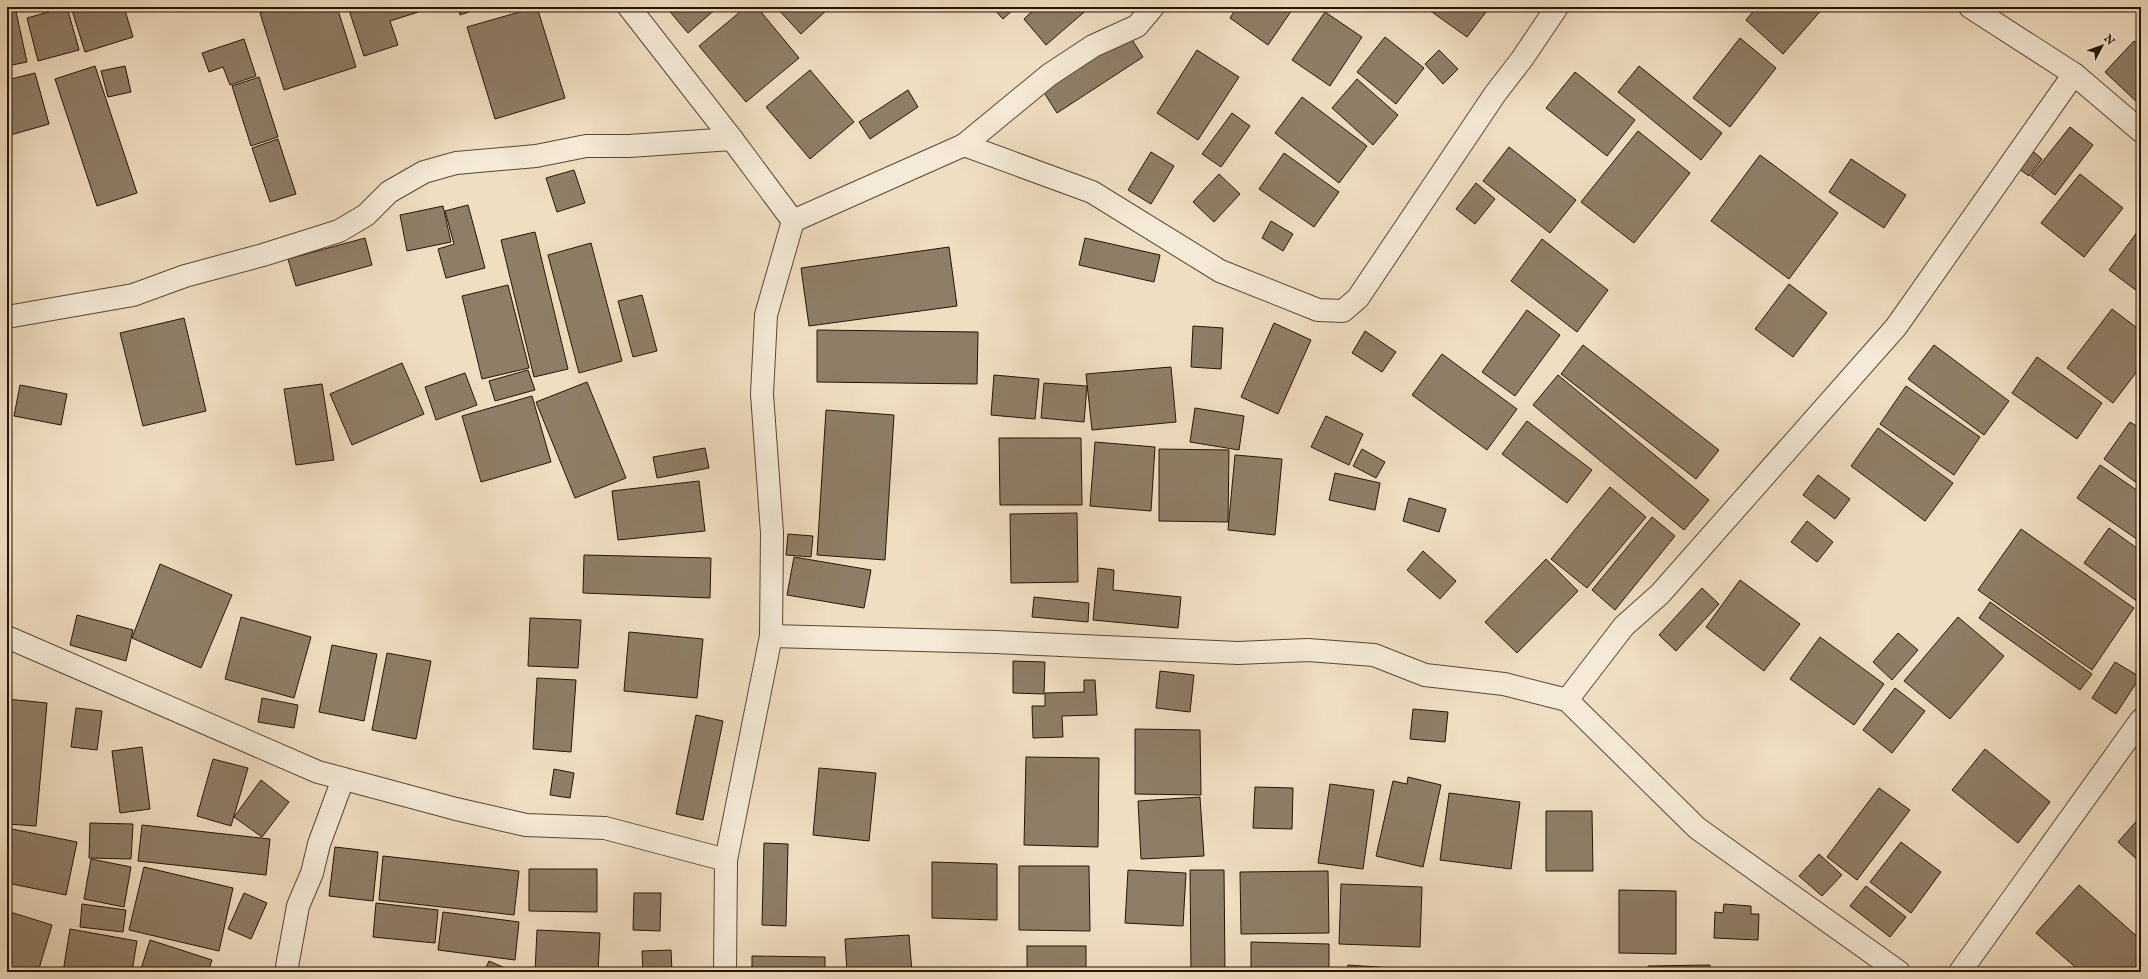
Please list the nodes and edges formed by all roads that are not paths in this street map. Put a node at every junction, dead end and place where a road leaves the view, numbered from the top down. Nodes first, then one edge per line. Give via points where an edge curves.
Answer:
1 (629, 7) edge
2 (1154, 7) edge
3 (1557, 7) edge
4 (1970, 7) edge
5 (2074, 74) junction
6 (2141, 131) edge
7 (732, 139) junction
8 (964, 145) junction
9 (793, 221) junction
10 (7, 317) edge
11 (771, 636) junction
12 (7, 637) edge
13 (1567, 700) junction
14 (2141, 720) edge
15 (343, 779) junction
16 (726, 860) junction
17 (286, 972) edge
18 (725, 972) edge
19 (1900, 972) edge
20 (1960, 972) edge

1 - 7 street
2 - 8 street via 1137,26 1093,46 1049,75
3 - 8 street via 1495,94 1358,298 1343,311 1318,310 1220,271 1092,192
4 - 5 street
5 - 6 street
5 - 13 street via 1896,327 1660,594 1624,626
7 - 9 street
7 - 10 street via 629,146 586,146 536,156 456,163 424,172 390,192 366,215 339,231 185,276 133,295
8 - 9 street
9 - 11 street via 766,315 762,394 772,534
11 - 13 street via 995,642 1238,653 1308,650 1374,656 1425,674 1504,684
11 - 16 street
12 - 15 street via 318,772
13 - 19 street via 1697,828
14 - 20 street
15 - 16 street via 526,825 605,828
15 - 17 street via 319,844 312,873 298,906
16 - 18 street

